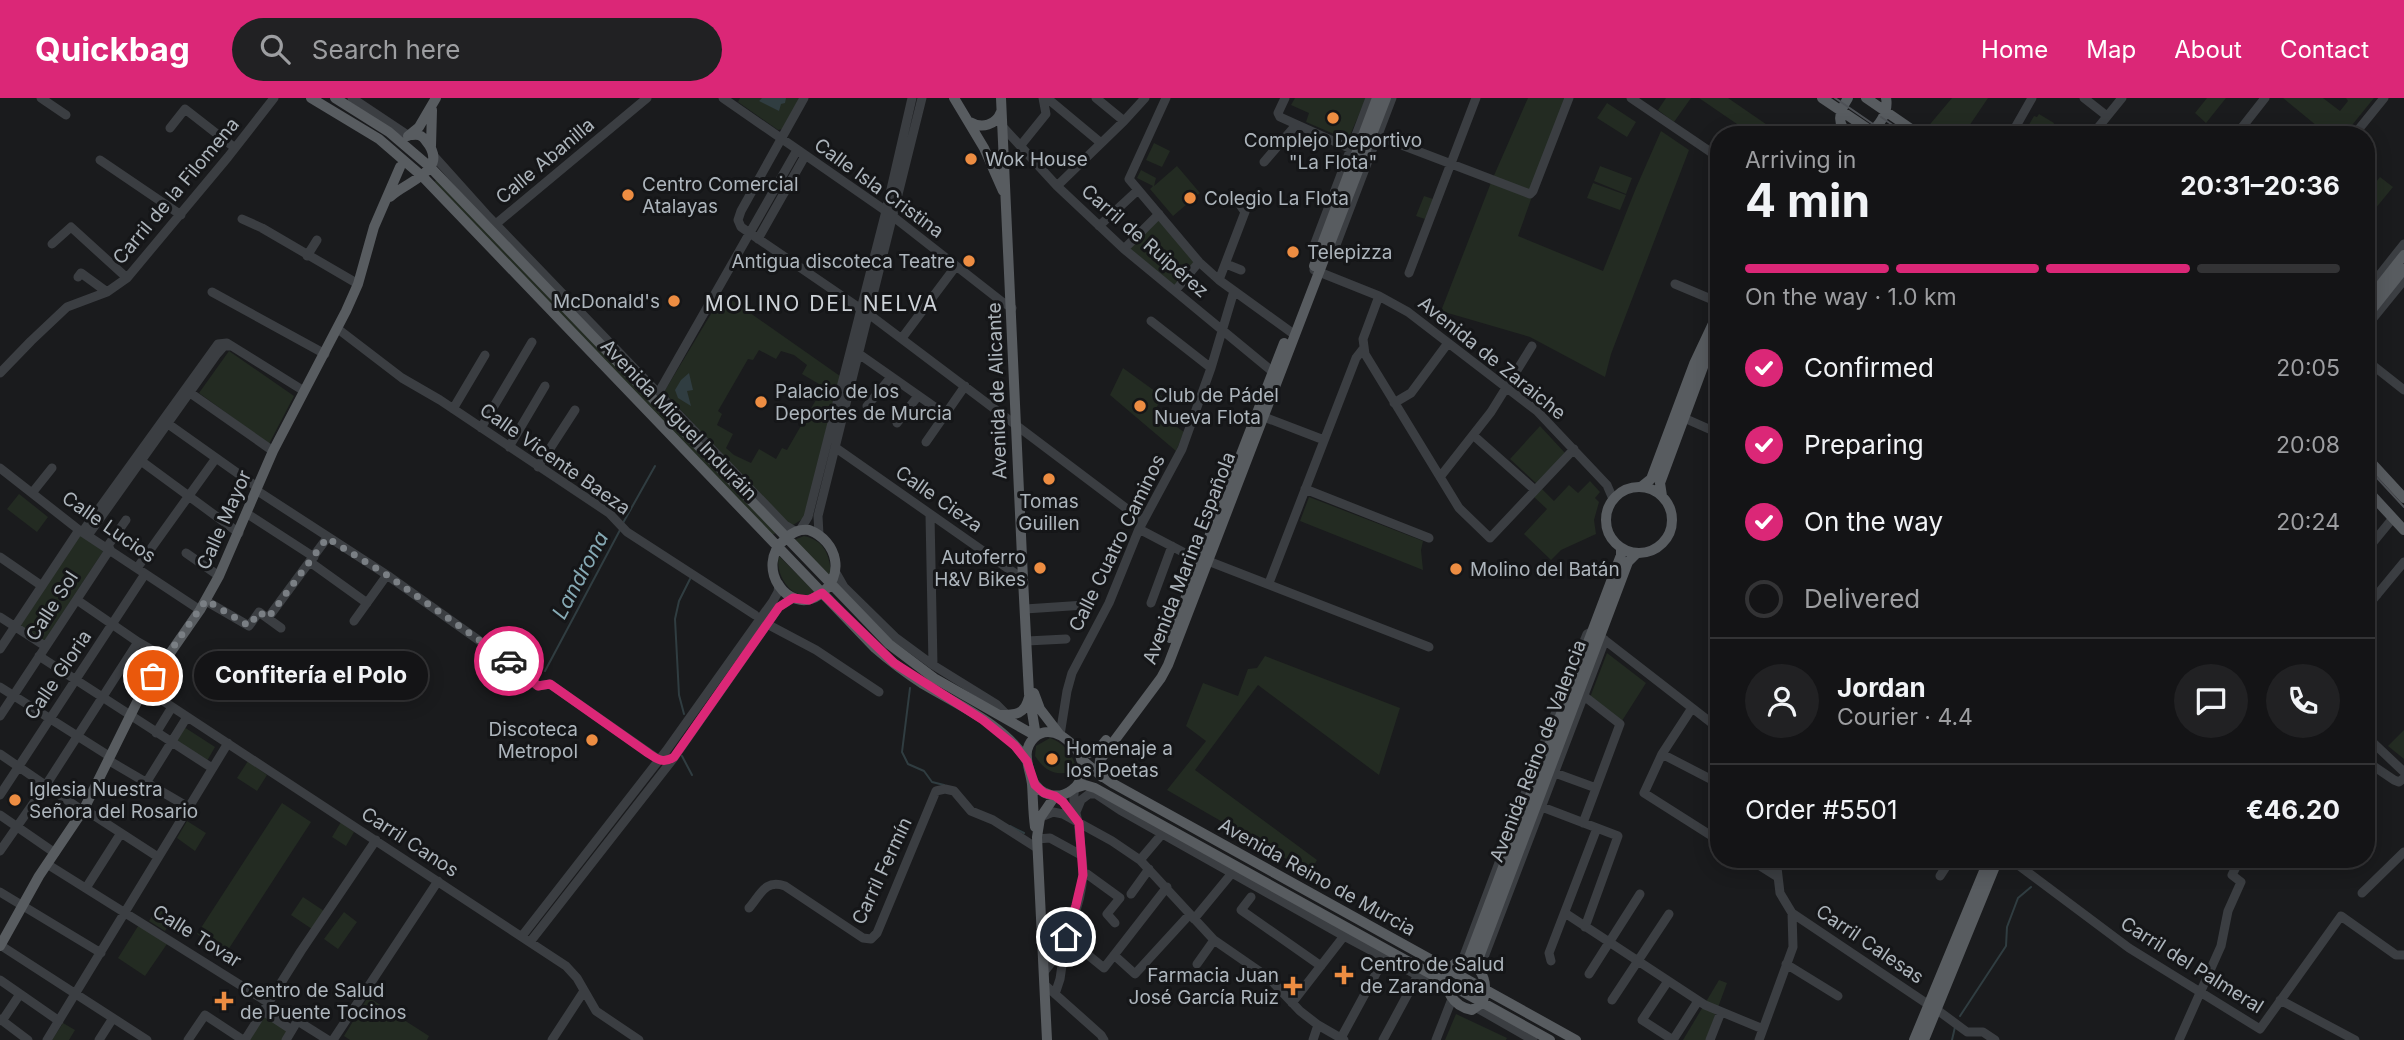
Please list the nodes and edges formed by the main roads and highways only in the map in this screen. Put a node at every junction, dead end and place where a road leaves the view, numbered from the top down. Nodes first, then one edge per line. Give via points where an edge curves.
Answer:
1 (311, 98) edge
2 (335, 98) edge
3 (954, 98) edge
4 (1377, 98) edge
5 (1386, 98) edge
6 (1822, 98) edge
7 (1848, 98) edge
8 (1866, 98) edge
9 (1886, 98) edge
10 (435, 101) edge
11 (1001, 104) edge
12 (1841, 111) junction
13 (1885, 111) junction
14 (970, 122) junction
15 (997, 125) junction
16 (1843, 126) edge
17 (1861, 126) edge
18 (1877, 126) edge
19 (1907, 126) edge
20 (408, 137) junction
21 (432, 152) junction
22 (399, 155) junction
23 (400, 167) junction
24 (430, 167) junction
25 (419, 178) junction
26 (386, 202) junction
27 (1006, 204) junction
28 (2404, 255) edge
29 (1318, 265) junction
30 (2404, 270) edge
31 (2375, 292) edge
32 (2375, 306) edge
33 (1710, 330) edge
34 (1292, 333) junction
35 (1710, 357) edge
36 (2375, 467) edge
37 (1641, 487) junction
38 (1662, 496) junction
39 (2404, 498) edge
40 (2375, 499) edge
41 (2404, 530) edge
42 (794, 533) junction
43 (777, 546) junction
44 (1620, 548) junction
45 (1637, 553) junction
46 (1204, 561) junction
47 (830, 584) junction
48 (822, 593) junction
49 (1599, 636) junction
50 (1030, 689) junction
51 (1007, 718) junction
52 (1060, 735) junction
53 (1036, 736) junction
54 (1080, 755) junction
55 (1027, 761) junction
56 (1102, 777) junction
57 (1031, 778) junction
58 (1075, 788) junction
59 (1055, 796) junction
60 (1037, 841) junction
61 (1986, 868) edge
62 (1994, 868) edge
63 (0, 946) edge
64 (1471, 964) junction
65 (1448, 969) junction
66 (1486, 990) junction
67 (1449, 991) junction
68 (1480, 1006) junction
69 (1933, 1007) junction
70 (1047, 1040) edge
71 (1550, 1040) edge
72 (1576, 1040) edge
73 (1914, 1040) edge
74 (1924, 1040) edge

1 - 22 main road, Avenida Miguel Induráin
2 - 20 main road, Avenida Miguel Induráin
3 - 14 main road
4 - 29 main road
5 - 29 main road
6 - 12 main road
7 - 12 main road
8 - 13 main road
9 - 13 main road
10 - 20 main road
10 - 21 main road via 430,125
11 - 15 main road
12 - 16 main road
12 - 17 main road
13 - 18 main road
13 - 19 main road
14 - 15 main road
14 - 27 main road via 995,170
15 - 27 main road, Avenida de Alicante
20 - 21 main road via 424,138
20 - 22 main road
20 - 24 main road, Avenida Miguel Induráin
21 - 24 main road
22 - 23 main road
22 - 25 main road, Avenida Miguel Induráin
23 - 25 main road via 408,178
23 - 26 main road, Calle Mayor
24 - 25 main road, Calle Mayor
24 - 42 main road, Avenida Miguel Induráin
25 - 26 main road, Calle Mayor
25 - 43 main road, Avenida Miguel Induráin
26 - 63 main road, Calle Mayor via 338,329 274,451 219,576 145,689 84,810
27 - 50 main road, Avenida de Alicante
28 - 31 main road
29 - 34 main road
30 - 32 main road
33 - 37 main road via 1651,479
34 - 46 main road, Avenida Marina Española via 1264,417
34 - 46 main road, Avenida Marina Española via 1273,372
35 - 38 main road via 1660,482
36 - 39 main road
37 - 38 main road
37 - 44 main road via 1617,496 1608,509 1606,524
38 - 45 main road via 1671,513 1670,532 1658,547
40 - 41 main road
42 - 43 main road
42 - 47 main road, Avenida Miguel Induráin
42 - 47 main road via 809,530 819,535 834,554 836,573
43 - 48 main road, Avenida Miguel Induráin
43 - 48 main road via 772,565 779,584 793,598 809,600
44 - 45 main road
44 - 49 main road, Avenida Reino de Valencia
45 - 49 main road, Avenida Reino de Valencia via 1628,562
46 - 54 main road, Avenida Marina Española via 1155,675 1099,748
46 - 56 main road, Avenida Marina Española via 1164,673 1100,760
47 - 48 main road
47 - 51 main road, Avenida Miguel Induráin via 906,658
48 - 55 main road, Avenida Miguel Induráin via 885,656 989,725
49 - 64 main road, Avenida Reino de Valencia
50 - 51 main road via 1023,711
50 - 52 main road, Avenida de Alicante
50 - 53 main road, Avenida de Alicante
51 - 53 main road, Avenida Miguel Induráin
52 - 53 main road
52 - 54 main road
53 - 55 main road via 1027,748
54 - 56 main road, Avenida Reino de Murcia
54 - 58 main road via 1083,774
55 - 57 main road
56 - 65 main road, Avenida Reino de Murcia
57 - 59 main road via 1040,790
57 - 60 main road
58 - 59 main road
58 - 67 main road, Avenida Reino de Murcia via 1090,786
59 - 60 main road via 1040,818
60 - 70 main road
61 - 69 main road
62 - 69 main road
64 - 65 main road
64 - 66 main road
65 - 66 main road, Avenida Reino de Murcia
65 - 67 main road
66 - 68 main road
66 - 72 main road, Avenida Reino de Murcia
67 - 68 main road, Avenida Reino de Murcia
67 - 68 main road via 1467,1009
68 - 71 main road, Avenida Reino de Murcia
69 - 73 main road
69 - 74 main road

